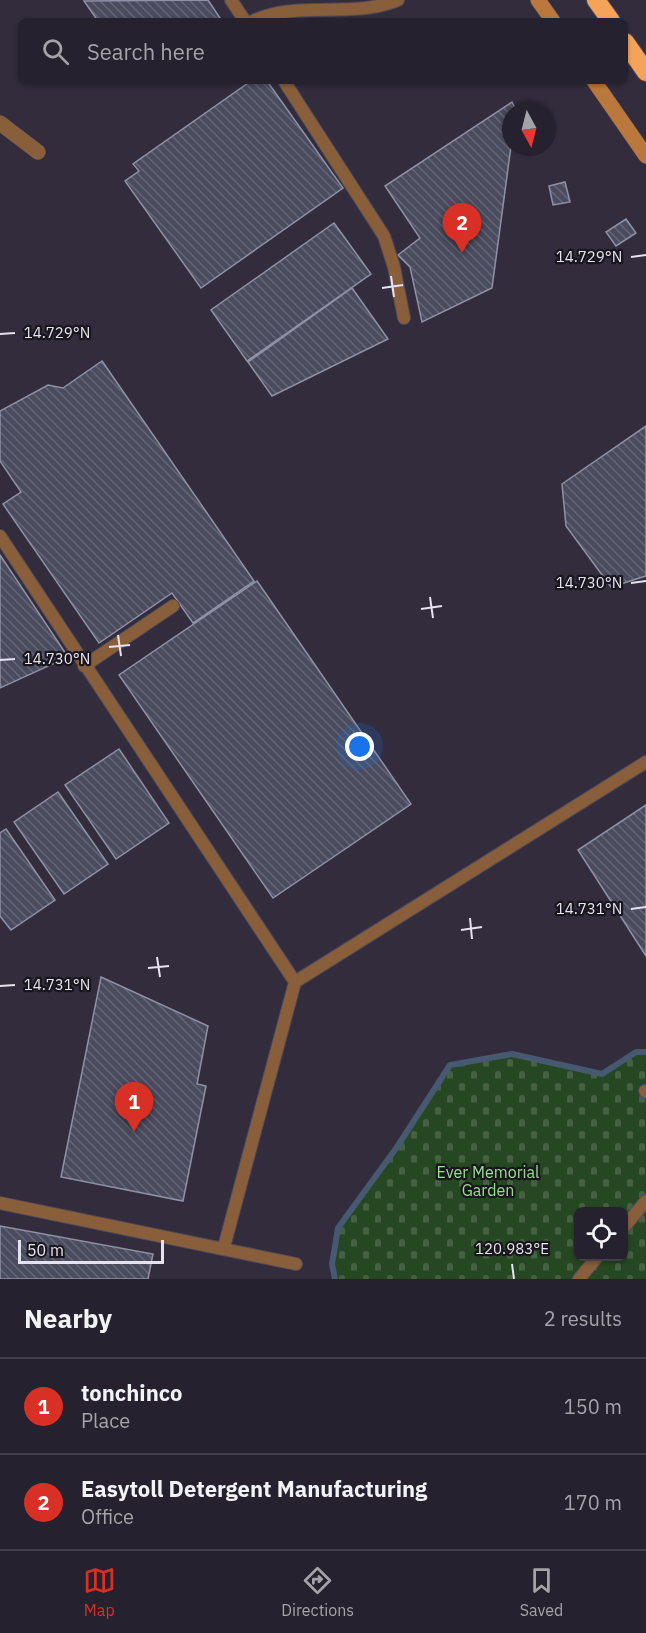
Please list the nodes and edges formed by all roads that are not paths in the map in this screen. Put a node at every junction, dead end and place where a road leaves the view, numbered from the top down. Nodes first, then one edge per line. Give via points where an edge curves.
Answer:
1 (231, 0) edge
2 (398, 0) edge
3 (538, 0) edge
4 (243, 18) edge
5 (261, 18) edge
6 (551, 18) edge
7 (628, 46) edge
8 (646, 72) edge
9 (286, 84) edge
10 (596, 84) edge
11 (0, 123) edge
12 (38, 152) dead end
13 (646, 156) edge
14 (404, 318) dead end
15 (0, 536) edge
16 (173, 606) dead end
17 (84, 666) junction
18 (646, 762) edge
19 (295, 982) junction
20 (646, 1201) edge
21 (0, 1203) edge
22 (628, 1222) edge
23 (224, 1247) junction
24 (595, 1261) edge
25 (296, 1264) dead end
26 (579, 1279) edge

1 - 4 lane
2 - 5 lane via 274,13
3 - 6 street
7 - 8 highway
9 - 14 lane via 384,236
10 - 13 street
11 - 12 street
15 - 17 lane
16 - 17 lane
17 - 19 lane
18 - 19 lane
19 - 23 lane
20 - 22 lane
21 - 23 lane
23 - 25 lane
24 - 26 lane

